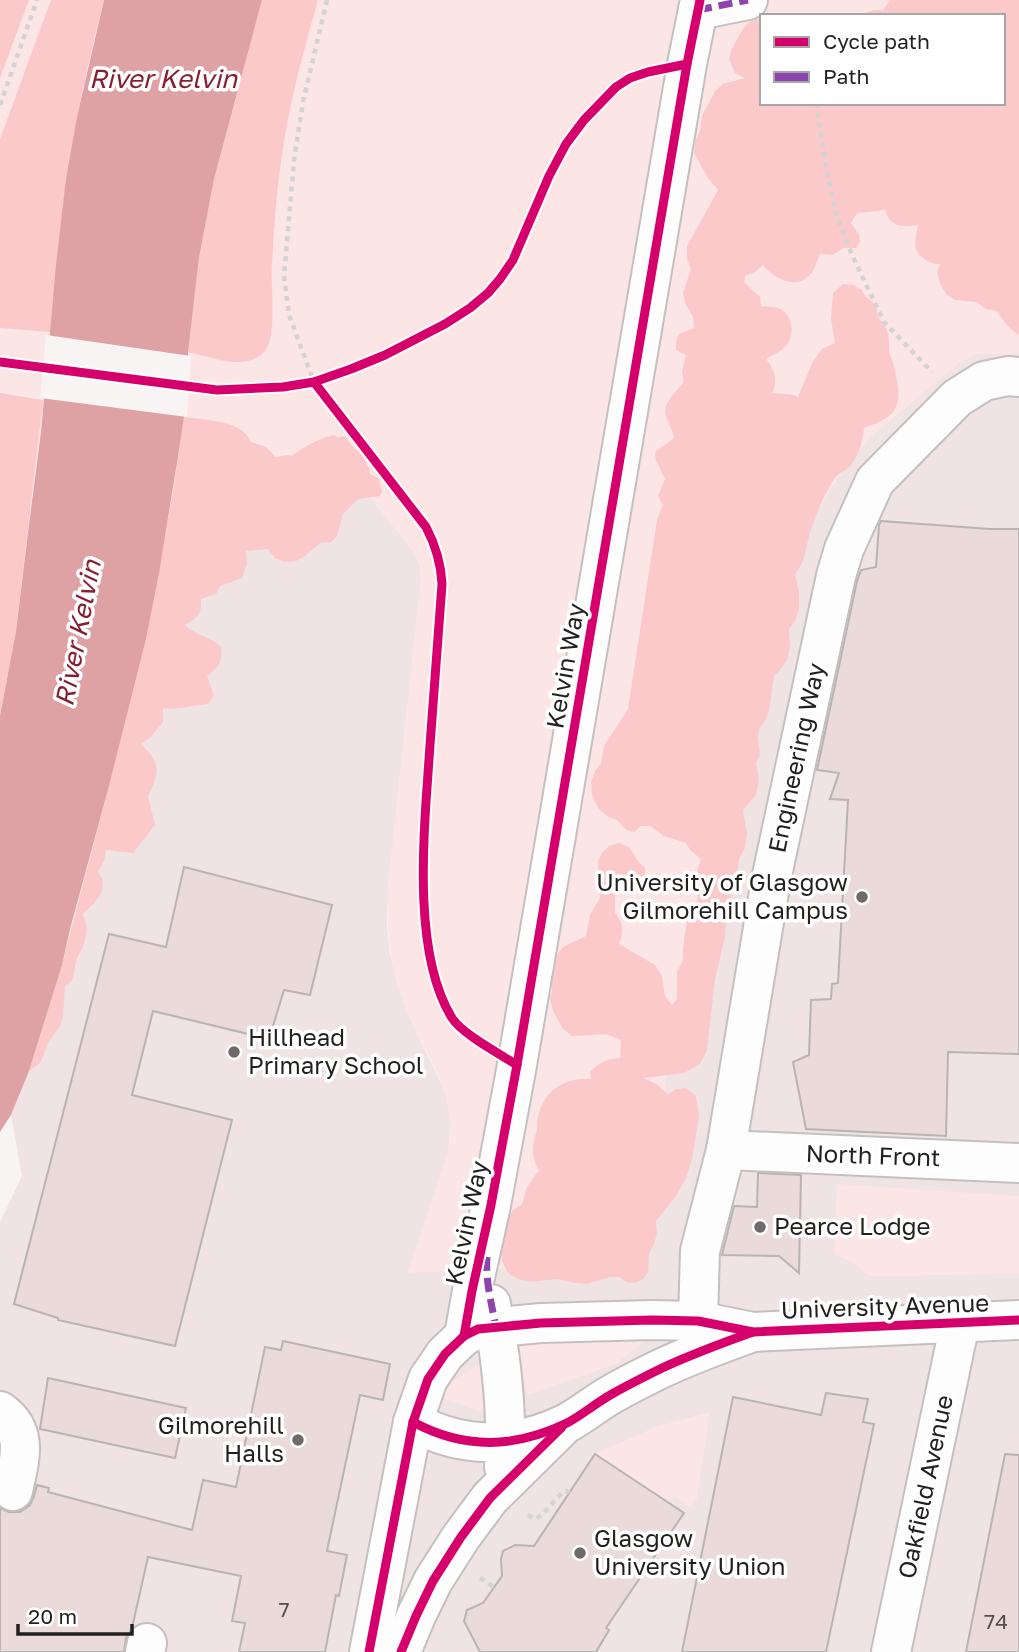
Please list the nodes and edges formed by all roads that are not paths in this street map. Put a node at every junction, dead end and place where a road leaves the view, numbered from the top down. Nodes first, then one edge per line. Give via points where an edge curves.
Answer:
1 (748, 0) edge
2 (699, 5) edge
3 (1019, 377) edge
4 (726, 1150) junction
5 (1019, 1163) edge
6 (1019, 1320) edge
7 (698, 1321) junction
8 (960, 1323) junction
9 (480, 1332) junction
10 (753, 1332) junction
11 (0, 1411) edge
12 (413, 1422) junction
13 (567, 1422) junction
14 (506, 1442) junction
15 (503, 1485) junction
16 (13, 1492) dead end
17 (369, 1652) edge
18 (401, 1652) edge
19 (891, 1652) edge

1 - 2 street
2 - 9 street, Kelvin Way via 517,1065 472,1291
3 - 4 street, Engineering Way via 984,381 957,398 875,481 845,549 771,880
4 - 5 street, North Front
4 - 7 street, Engineering Way via 700,1251
6 - 8 street, University Avenue
7 - 9 street, University Avenue via 541,1323
7 - 10 street, University Avenue
8 - 10 street, University Avenue
8 - 19 street, Oakfield Avenue
9 - 12 street via 445,1354 428,1379
9 - 14 street, Kelvin Way
10 - 13 street, University Avenue via 656,1371
11 - 16 street via 11,1420 21,1444
12 - 14 street, University Avenue via 458,1439
12 - 17 street
13 - 14 street, University Avenue
13 - 15 street, University Avenue
14 - 15 street, Kelvin Way
15 - 18 street, University Avenue via 433,1581

